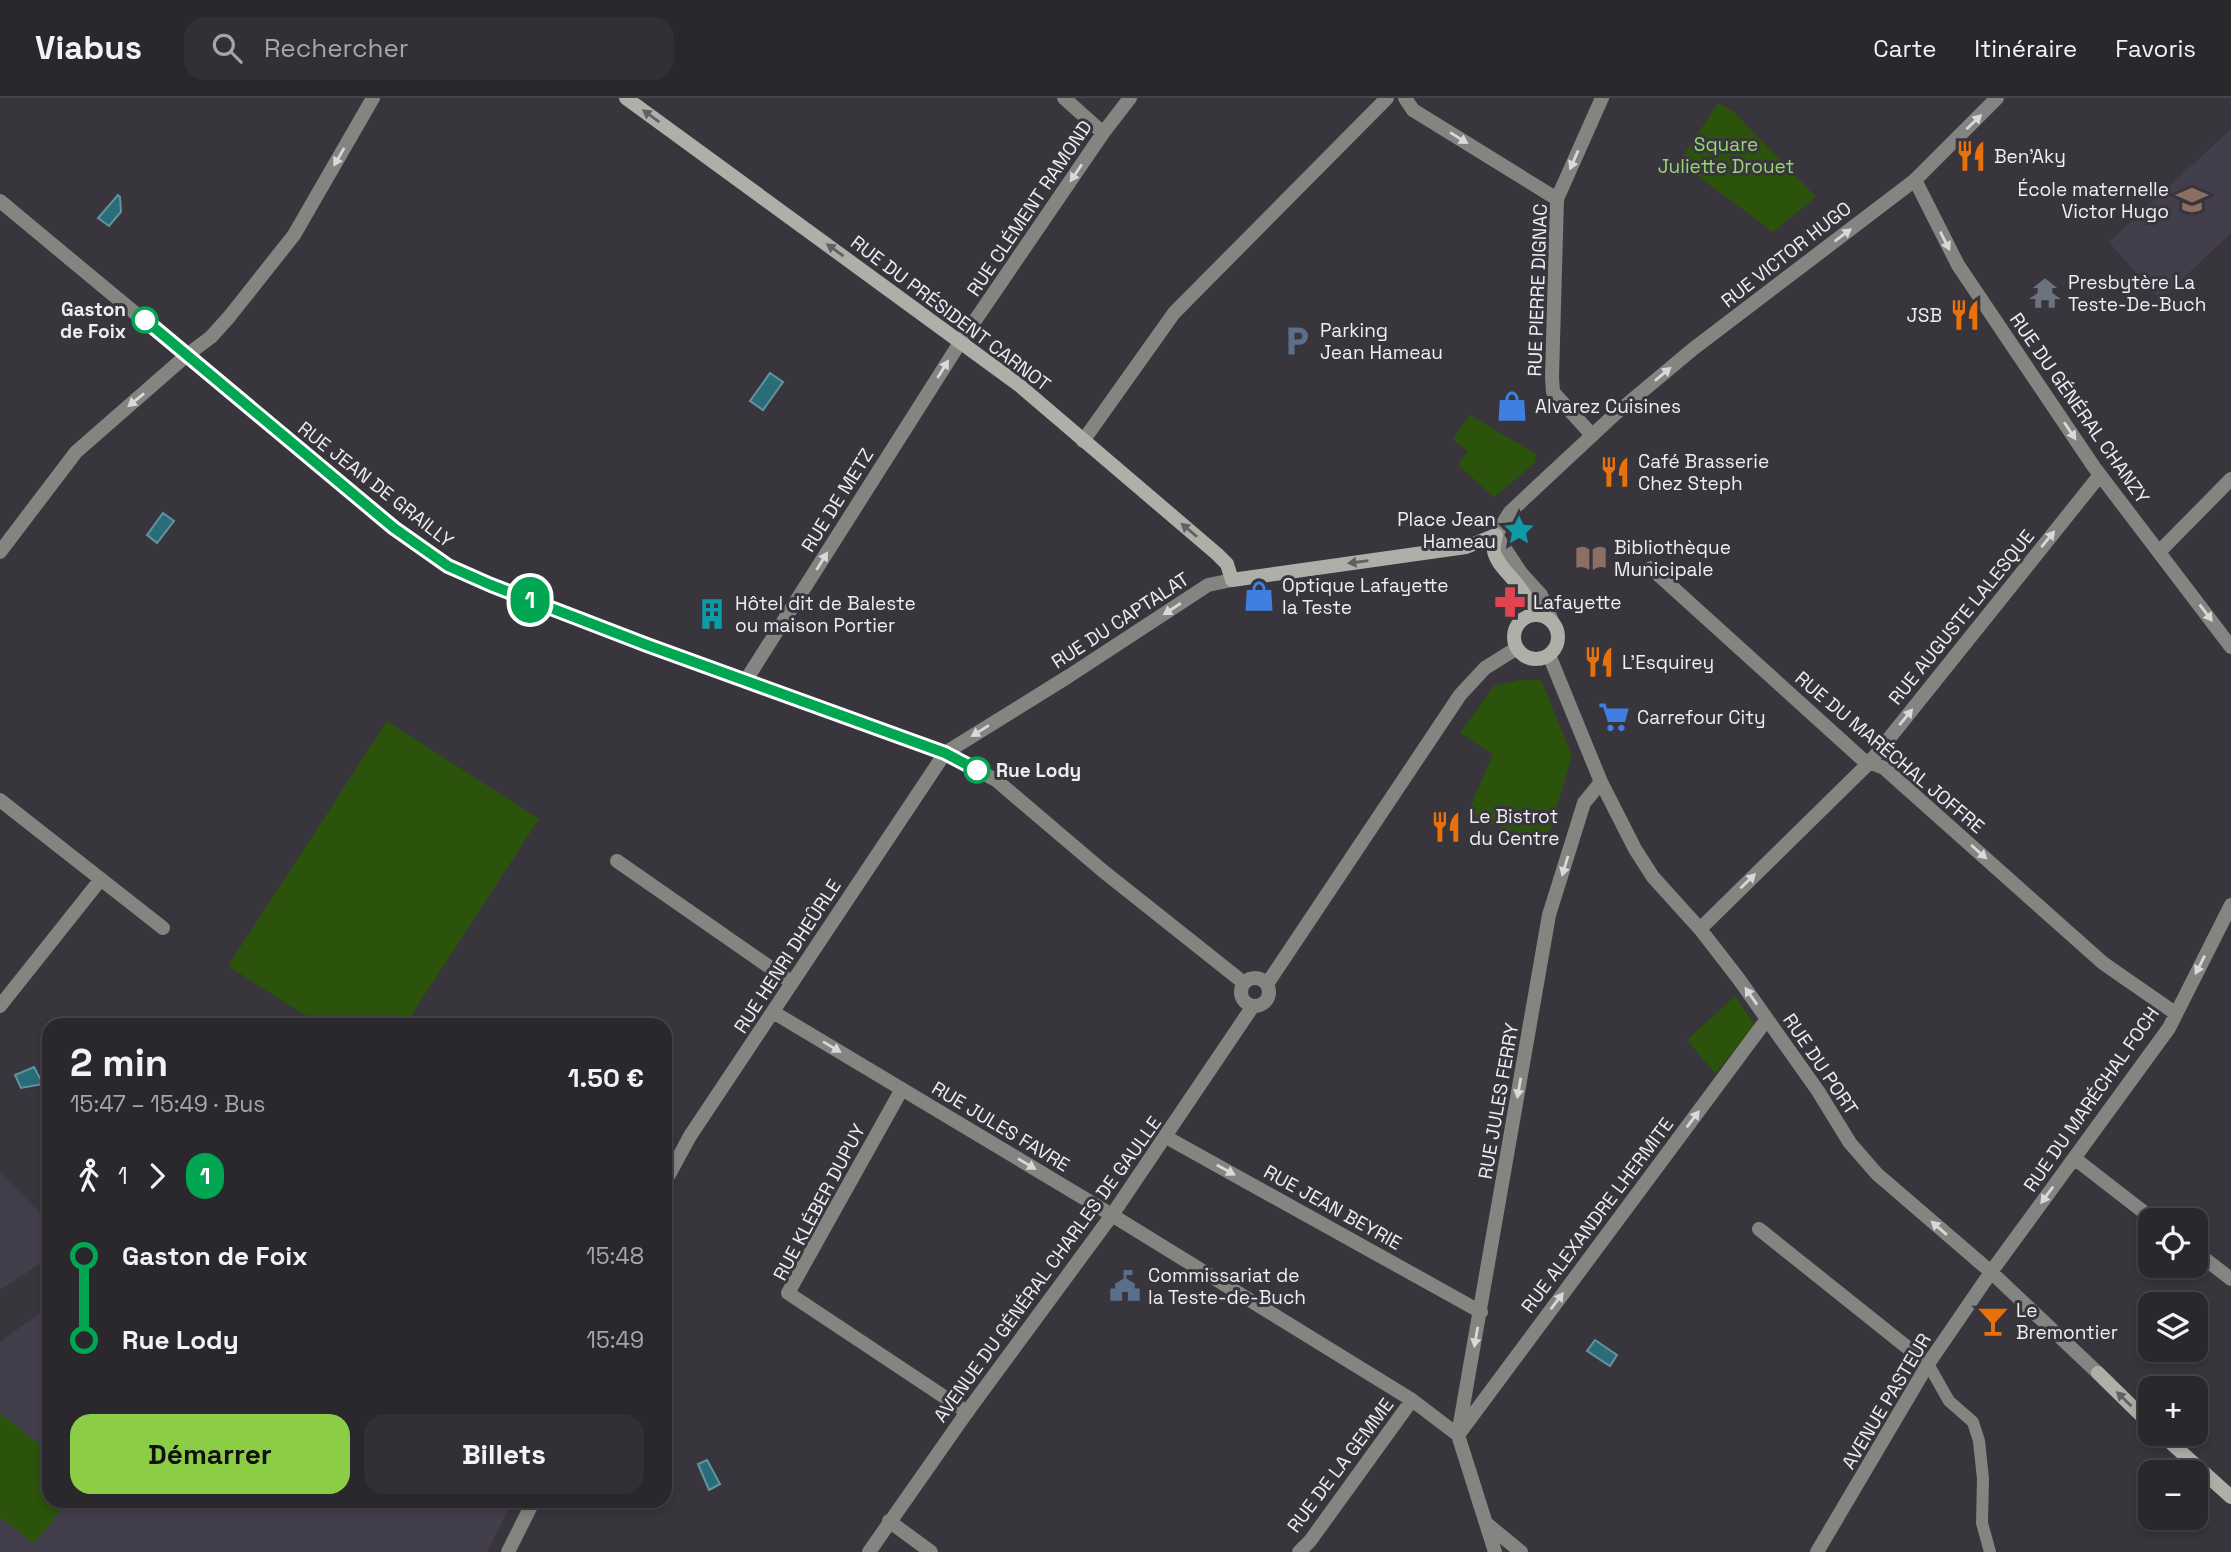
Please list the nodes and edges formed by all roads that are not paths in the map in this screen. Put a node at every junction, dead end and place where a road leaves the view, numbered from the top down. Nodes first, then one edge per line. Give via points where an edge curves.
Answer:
1 (373, 98) edge
2 (626, 98) edge
3 (1064, 98) edge
4 (1130, 98) edge
5 (1387, 98) edge
6 (1405, 98) edge
7 (1602, 98) edge
8 (1997, 98) edge
9 (1103, 133) junction
10 (1915, 180) junction
11 (1557, 199) junction
12 (0, 201) edge
13 (961, 341) junction
14 (187, 355) junction
15 (1592, 435) junction
16 (1083, 441) junction
17 (2099, 475) junction
18 (2231, 478) edge
19 (1496, 534) junction
20 (2160, 551) junction
21 (0, 552) edge
22 (1651, 568) dead end
23 (1233, 580) junction
24 (1532, 615) junction
25 (1552, 621) junction
26 (2231, 647) edge
27 (1517, 648) junction
28 (1549, 655) junction
29 (746, 680) junction
30 (945, 753) junction
31 (1871, 761) junction
32 (1601, 782) junction
33 (0, 800) edge
34 (617, 860) dead end
35 (101, 879) junction
36 (2231, 905) edge
37 (163, 928) dead end
38 (1700, 929) junction
39 (791, 982) junction
40 (1244, 983) junction
41 (1267, 984) junction
42 (0, 1006) edge
43 (1253, 1006) junction
44 (773, 1012) junction
45 (2175, 1013) junction
46 (1767, 1019) junction
47 (902, 1089) junction
48 (1166, 1136) junction
49 (2074, 1158) junction
50 (672, 1169) edge
51 (2139, 1208) edge
52 (1112, 1215) junction
53 (1759, 1229) dead end
54 (2208, 1261) edge
55 (1991, 1272) junction
56 (2231, 1279) edge
57 (1480, 1312) junction
58 (1928, 1364) junction
59 (2098, 1373) joint
60 (1412, 1400) junction
61 (967, 1412) junction
62 (2138, 1412) edge
63 (1458, 1435) junction
64 (2174, 1446) edge
65 (2231, 1497) edge
66 (530, 1508) edge
67 (890, 1521) junction
68 (1487, 1524) junction
69 (508, 1552) edge
70 (869, 1552) edge
71 (931, 1552) edge
72 (1299, 1552) edge
73 (1495, 1552) edge
74 (1521, 1552) edge
75 (1817, 1552) edge
76 (1990, 1552) edge

1 -> 14 street via 294,235 229,317
13 -> 2 main road, RUE DU PRÉSIDENT CARNOT
3 - 9 street
4 - 9 street, RUE CLÉMENT RAMOND
5 - 16 street via 1174,313
6 -> 11 street via 1413,110
7 -> 11 street, RUE PIERRE DIGNAC
10 -> 8 street, RUE VICTOR HUGO
9 -> 13 street, RUE CLÉMENT RAMOND
15 -> 10 street, RUE VICTOR HUGO via 1693,349
10 -> 17 street, RUE DU GÉNÉRAL CHANZY via 1958,265
11 - 15 street, RUE PIERRE DIGNAC via 1553,392
12 - 14 street, RUE JEAN DE GRAILLY
13 - 16 main road, RUE DU PRÉSIDENT CARNOT
29 -> 13 street, RUE DE METZ
14 -> 21 street via 76,452
14 - 29 street, RUE JEAN DE GRAILLY via 394,528 448,566
15 - 19 street via 1510,512
23 -> 16 main road, RUE DU PRÉSIDENT CARNOT via 1217,554
17 - 20 street, RUE DU GÉNÉRAL CHANZY
31 -> 17 street, RUE AUGUSTE LALESQUE
18 - 20 street
19 -> 23 main road, RUE DU CAPTALAT via 1466,547
19 - 24 main road via 1493,550 1528,598
19 - 25 street via 1541,596
20 -> 26 street, RUE DU GÉNÉRAL CHANZY
22 - 31 street, RUE DU MARÉCHAL JOFFRE via 1862,759
23 -> 30 street, RUE DU CAPTALAT via 1208,585
24 - 25 main road
24 - 27 main road via 1516,627
25 - 28 main road via 1559,639
27 - 28 main road via 1528,657
27 - 41 street via 1485,668 1460,695
28 - 32 street, RUE DU PORT
29 - 30 street, RUE JEAN DE GRAILLY
30 - 39 street, RUE HENRI DHEÛRLE
30 - 40 street via 996,780
38 -> 31 street, RUE AUGUSTE LALESQUE
31 -> 45 street, RUE DU MARÉCHAL JOFFRE via 2103,963
32 - 38 street, RUE DU PORT via 1634,849
32 -> 57 street, RUE JULES FERRY via 1584,803 1549,915
33 - 35 street
34 - 39 street
35 - 37 street
35 - 42 street
36 -> 45 street, RUE DU MARÉCHAL FOCH
46 -> 38 street, RUE DU PORT
39 - 44 street, RUE HENRI DHEÛRLE
40 - 41 street via 1258,978
40 - 43 street via 1242,998
41 - 43 street via 1266,1001
43 - 48 street, AVENUE DU GÉNÉRAL CHARLES DE GAULLE
44 -> 47 street, RUE JULES FAVRE
44 - 50 street, RUE HENRI DHEÛRLE
45 - 49 street, RUE DU MARÉCHAL FOCH via 2169,1028
55 -> 46 street, RUE DU PORT via 1877,1174 1850,1143
63 -> 46 street, RUE ALEXANDRE LHERMITE
47 -> 52 street, RUE JULES FAVRE
47 - 61 street, RUE KLÉBER DUPUY via 788,1293
48 - 52 street, AVENUE DU GÉNÉRAL CHARLES DE GAULLE
48 -> 57 street, RUE JEAN BEYRIE
49 - 51 street
49 -> 55 street, RUE DU MARÉCHAL FOCH
52 - 60 street, RUE JULES FAVRE
52 - 61 street, AVENUE DU GÉNÉRAL CHARLES DE GAULLE
53 - 58 street
54 - 56 street
55 - 58 street, AVENUE PASTEUR
55 - 59 street, RUE DU PORT
57 -> 63 street, RUE JULES FERRY
58 - 75 street, AVENUE PASTEUR
58 - 76 street via 1949,1401 1973,1422 1983,1479 1982,1523
62 -> 59 main road, RUE DU PORT
60 - 63 street, RUE JULES FAVRE
60 - 72 street, RUE DE LA GEMME
61 - 67 street, AVENUE DU GÉNÉRAL CHARLES DE GAULLE
63 - 68 street
64 - 65 main road
66 - 69 street
67 - 70 street, AVENUE DU GÉNÉRAL CHARLES DE GAULLE
67 - 71 street
68 - 73 street
68 - 74 street

